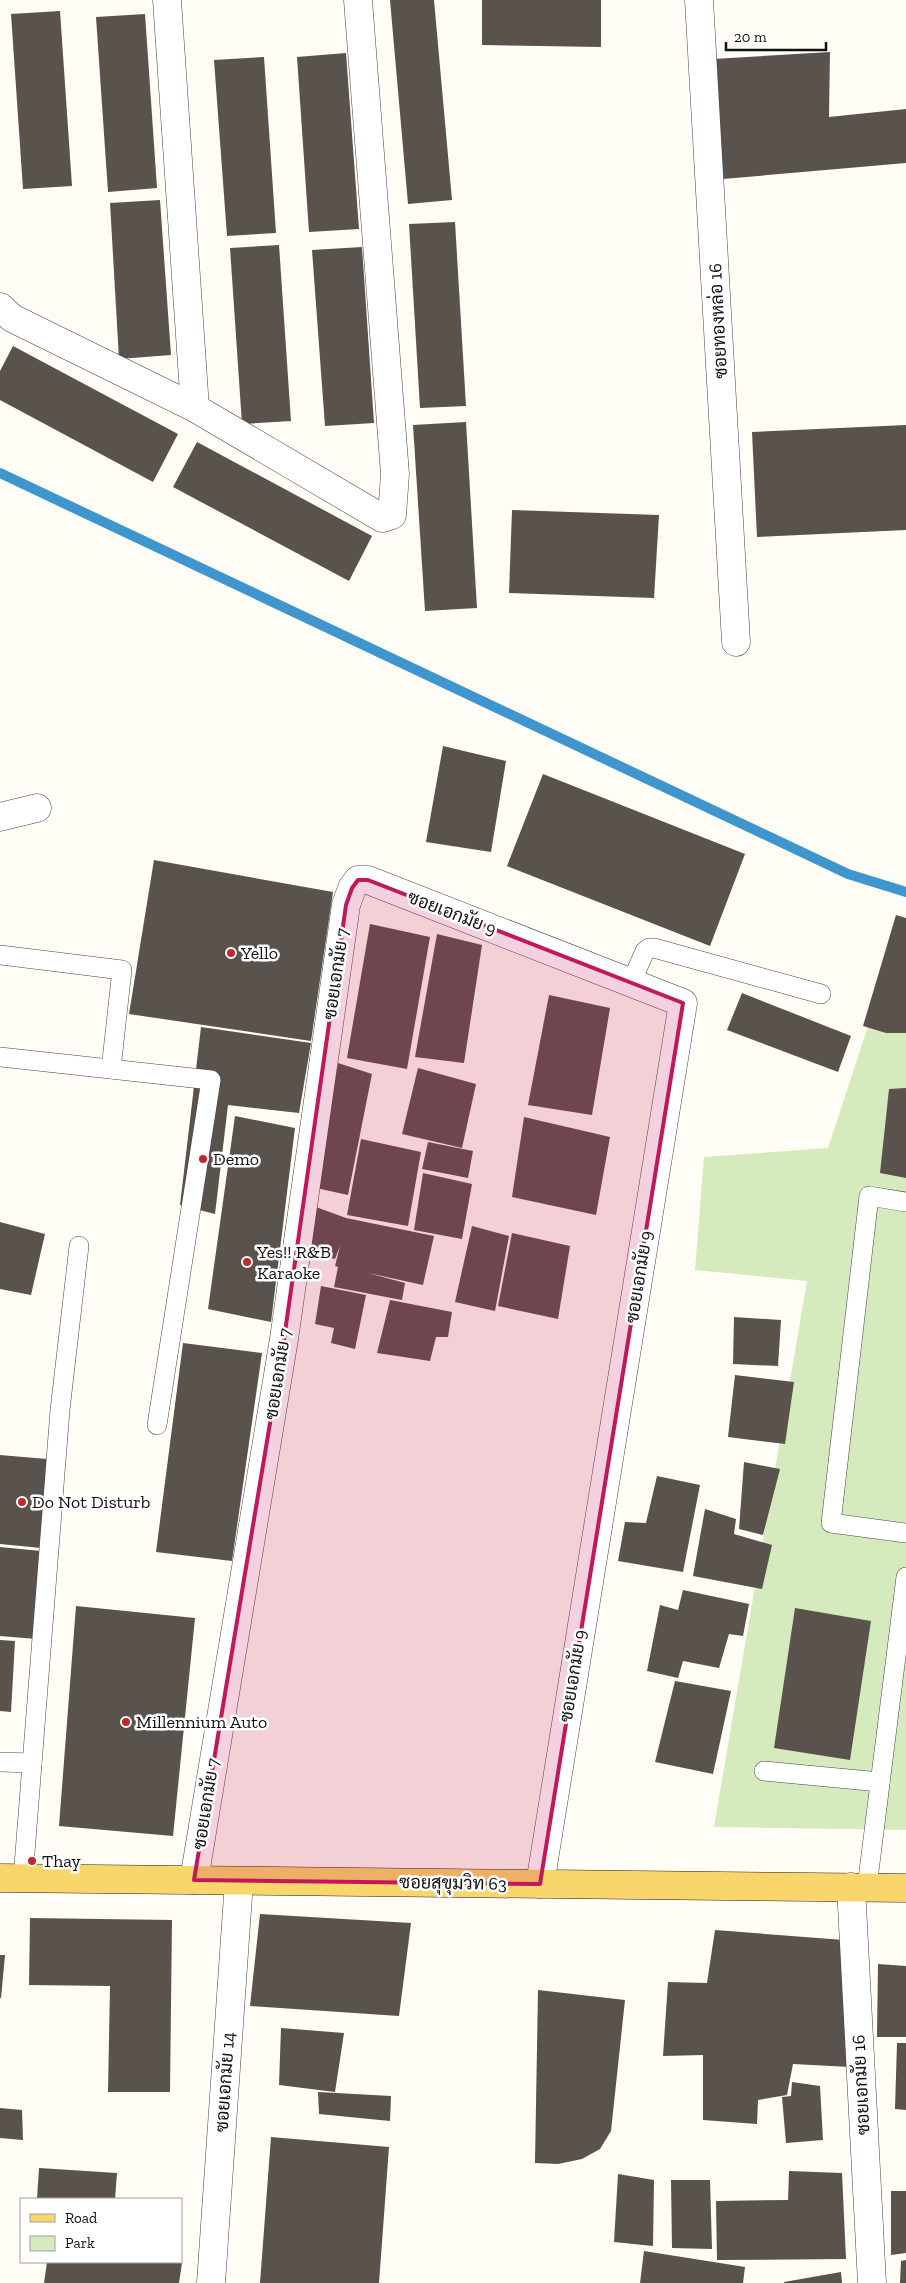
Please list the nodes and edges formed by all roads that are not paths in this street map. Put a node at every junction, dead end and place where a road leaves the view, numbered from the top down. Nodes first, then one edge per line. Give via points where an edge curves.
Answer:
1 (168, 0) edge
2 (358, 0) edge
3 (699, 0) edge
4 (0, 307) edge
5 (195, 408) junction
6 (736, 642) dead end
7 (37, 808) dead end
8 (0, 817) edge
9 (368, 880) joint
10 (0, 954) edge
11 (631, 983) junction
12 (821, 994) dead end
13 (0, 1057) edge
14 (111, 1069) junction
15 (906, 1202) edge
16 (80, 1246) dead end
17 (157, 1425) dead end
18 (906, 1533) edge
19 (906, 1576) edge
20 (0, 1762) edge
21 (32, 1763) junction
22 (764, 1771) dead end
23 (880, 1782) junction
24 (11, 1878) edge
25 (194, 1880) junction
26 (239, 1881) junction
27 (540, 1884) junction
28 (859, 1887) junction
29 (906, 1888) edge
30 (211, 2283) edge
31 (872, 2283) edge

1 - 5 street
2 - 5 street via 395,474 392,514 382,518
3 - 6 street, ซอยทองหล่อ 16
4 - 5 street via 12,318
7 - 8 street
9 - 11 street, ซอยเอกมัย 9
9 - 25 street, ซอยเอกมัย 7 via 358,880 346,905 284,1339
10 - 14 lane via 122,970
11 - 12 lane via 645,951 654,948
11 - 27 street, ซอยเอกมัย 9 via 683,1003
13 - 14 lane
14 - 17 lane via 211,1080
15 - 18 lane via 869,1196 831,1524
16 - 21 lane via 60,1410
19 - 23 lane
20 - 21 lane
21 - 24 lane
22 - 23 lane
23 - 28 lane
24 - 25 main road, ซอยสุขุมวิท 63
25 - 26 main road, ซอยสุขุมวิท 63
26 - 27 main road, ซอยสุขุมวิท 63
26 - 30 street, ซอยเอกมัย 14
27 - 28 main road, ซอยสุขุมวิท 63
28 - 29 main road, ซอยสุขุมวิท 63
28 - 31 street, ซอยเอกมัย 16

